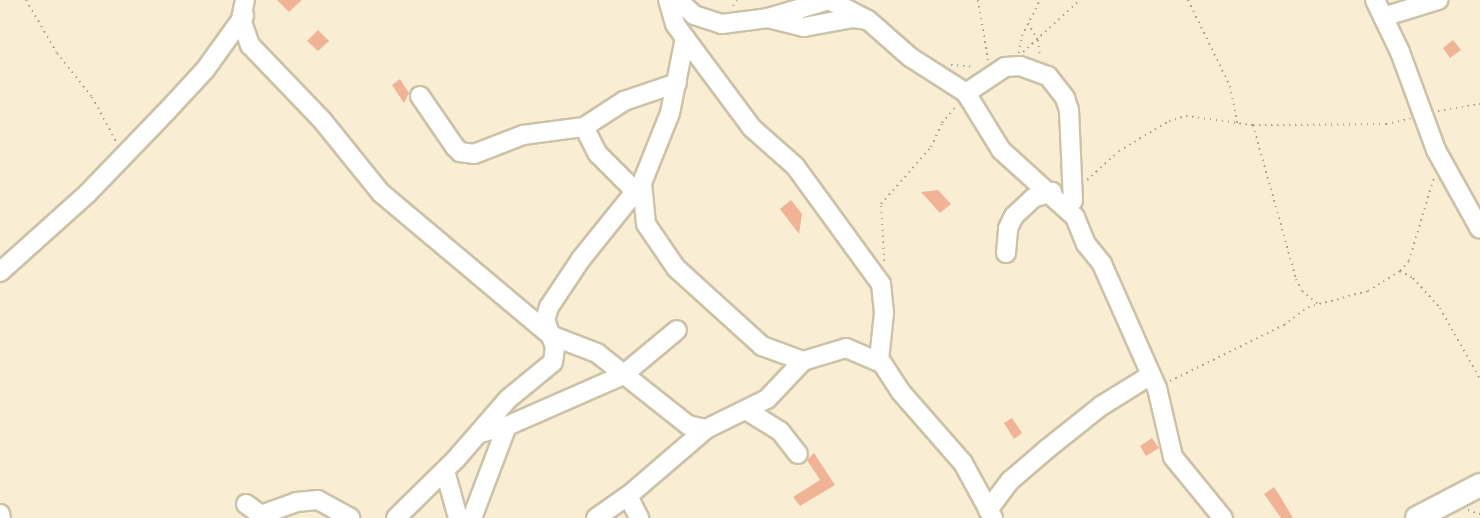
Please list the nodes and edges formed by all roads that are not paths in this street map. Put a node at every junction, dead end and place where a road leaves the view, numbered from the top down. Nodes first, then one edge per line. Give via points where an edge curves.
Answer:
1 (245, 0) edge
2 (256, 0) edge
3 (668, 0) edge
4 (678, 0) edge
5 (1438, 0) edge
6 (1379, 8) edge
7 (241, 19) junction
8 (685, 38) junction
9 (677, 83) junction
10 (966, 93) junction
11 (420, 96) dead end
12 (584, 127) junction
13 (639, 187) junction
14 (1052, 192) junction
15 (1073, 201) road end
16 (1480, 229) edge
17 (1006, 253) dead end
18 (0, 272) edge
19 (677, 330) dead end
20 (550, 335) junction
21 (879, 360) junction
22 (803, 361) junction
23 (623, 375) junction
24 (1154, 381) junction
25 (746, 410) junction
26 (507, 426) junction
27 (706, 429) junction
28 (480, 433) junction
29 (798, 454) dead end
30 (445, 471) junction
31 (1480, 485) edge
32 (628, 496) junction
33 (246, 504) dead end
34 (991, 514) edge
35 (350, 518) edge
36 (396, 518) edge
37 (458, 518) edge
38 (472, 518) edge
39 (596, 518) edge
40 (639, 518) edge
41 (1223, 518) edge
42 (1417, 518) edge

1 - 7 street
2 - 7 street
3 - 8 street via 675,24
4 - 10 street via 694,15 722,24 768,18 804,27 853,18 868,20 910,57
5 - 6 street
6 - 16 street via 1436,150
7 - 18 street via 205,70 127,153
7 - 20 street via 250,45 322,120 381,193
8 - 9 street
8 - 21 street via 752,128 795,166 881,284 884,313
9 - 12 street via 624,101
9 - 13 street via 670,113
10 - 14 street via 1001,150
10 - 15 street via 994,69 1020,66 1048,76 1065,98
11 - 12 street via 455,147 466,154 523,135
12 - 13 street via 598,154
13 - 20 street via 581,259 549,307 545,320
13 - 22 street via 646,224 676,268 762,346
14 - 17 street via 1034,198 1014,216 1008,228
14 - 24 street via 1075,217 1083,238 1102,264 1118,308
19 - 23 street
20 - 23 street via 597,353
20 - 28 street via 556,355 550,366 519,388
21 - 22 street via 846,348
21 - 34 street via 900,391 963,463
22 - 25 street via 767,399
23 - 26 street
23 - 27 street via 688,425
24 - 34 street via 1101,406 1047,449 1011,480
24 - 41 street via 1173,457
25 - 27 street
25 - 29 street via 780,431
26 - 28 street
26 - 38 street
27 - 32 street
28 - 30 street
30 - 36 street
30 - 37 street
31 - 42 main road
32 - 39 street
32 - 40 street
33 - 35 street via 261,515 296,502 318,500

